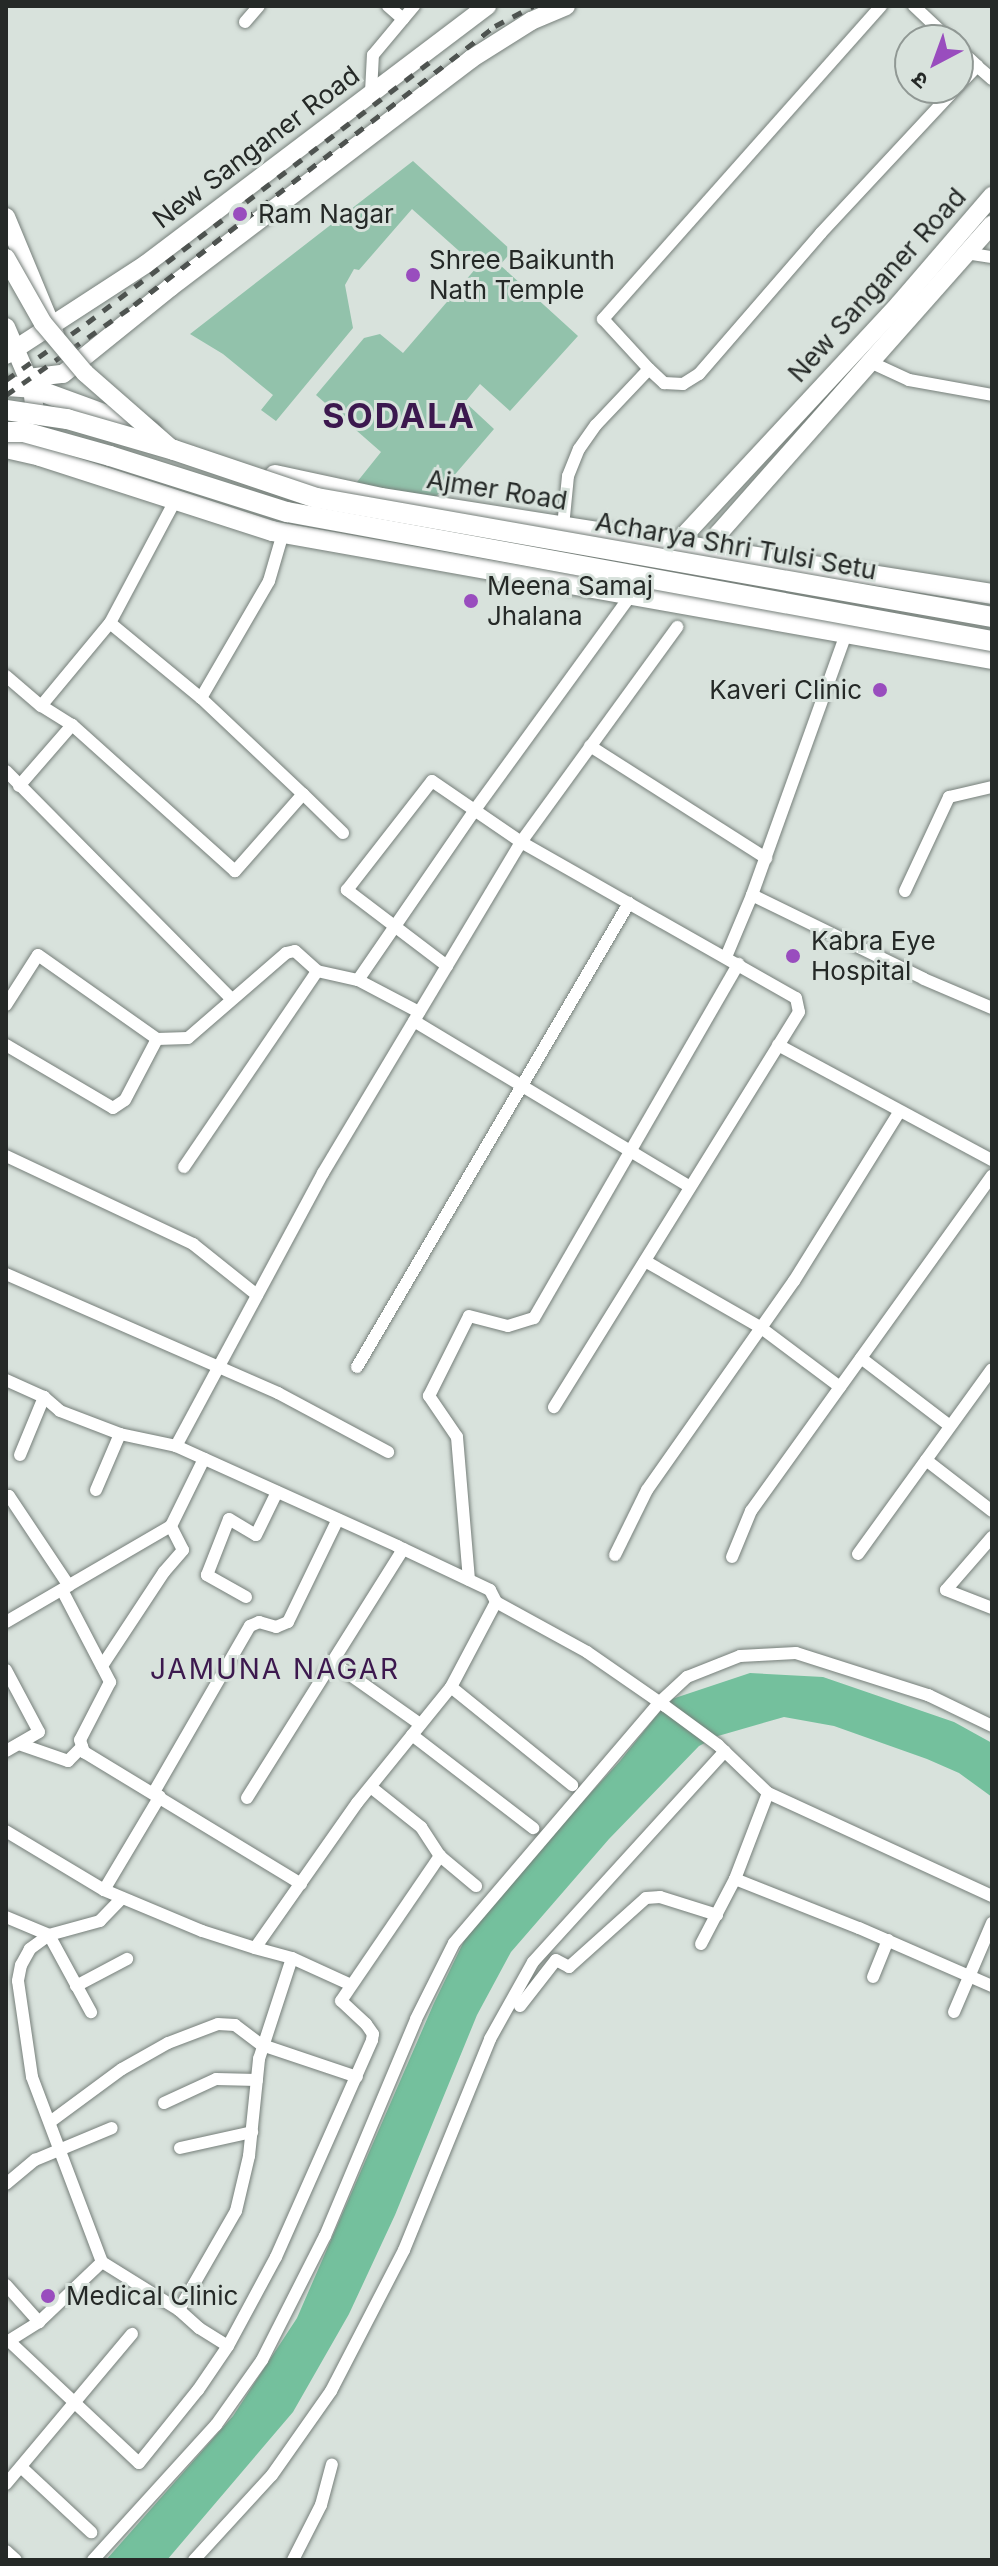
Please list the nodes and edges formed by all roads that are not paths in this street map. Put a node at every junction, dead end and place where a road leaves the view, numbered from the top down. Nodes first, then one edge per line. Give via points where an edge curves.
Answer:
1 (259, 6) edge
2 (388, 6) edge
3 (414, 6) edge
4 (487, 6) edge
5 (566, 6) edge
6 (881, 6) edge
7 (914, 6) edge
8 (403, 19) junction
9 (245, 22) dead end
10 (933, 24) edge
11 (974, 63) edge
12 (977, 66) junction
13 (974, 69) edge
14 (992, 79) edge
15 (371, 92) junction
16 (941, 104) edge
17 (992, 196) edge
18 (6, 217) edge
19 (992, 224) edge
20 (966, 253) junction
21 (992, 257) edge
22 (6, 258) edge
23 (53, 324) junction
24 (6, 327) edge
25 (11, 352) edge
26 (870, 362) junction
27 (649, 369) junction
28 (63, 374) junction
29 (30, 383) junction
30 (6, 386) edge
31 (992, 395) edge
32 (64, 398) junction
33 (6, 410) edge
34 (6, 432) edge
35 (6, 448) edge
36 (174, 450) junction
37 (40, 456) junction
38 (67, 465) junction
39 (176, 499) junction
40 (563, 527) junction
41 (283, 533) junction
42 (678, 542) junction
43 (711, 548) junction
44 (633, 592) junction
45 (992, 594) edge
46 (658, 597) junction
47 (694, 604) junction
48 (992, 617) edge
49 (110, 623) junction
50 (677, 627) dead end
51 (847, 631) junction
52 (992, 641) edge
53 (992, 659) edge
54 (6, 676) edge
55 (201, 698) junction
56 (41, 706) junction
57 (72, 725) junction
58 (590, 746) junction
59 (6, 771) edge
60 (19, 786) junction
61 (992, 787) edge
62 (303, 794) junction
63 (474, 811) junction
64 (343, 833) dead end
65 (521, 842) junction
66 (766, 858) junction
67 (905, 891) dead end
68 (752, 895) junction
69 (629, 903) junction
70 (394, 924) junction
71 (732, 961) junction
72 (447, 966) junction
73 (317, 971) junction
74 (358, 980) junction
75 (231, 998) junction
76 (6, 1005) edge
77 (992, 1008) edge
78 (417, 1016) junction
79 (157, 1039) junction
80 (778, 1045) junction
81 (7, 1049) edge
82 (524, 1088) junction
83 (899, 1112) junction
84 (628, 1151) junction
85 (6, 1156) edge
86 (992, 1160) edge
87 (184, 1167) dead end
88 (992, 1176) edge
89 (690, 1187) junction
90 (645, 1261) junction
91 (6, 1274) edge
92 (257, 1295) junction
93 (760, 1327) junction
94 (861, 1358) junction
95 (218, 1367) junction
96 (357, 1367) dead end
97 (991, 1373) edge
98 (6, 1380) edge
99 (840, 1387) junction
100 (44, 1397) junction
101 (554, 1407) dead end
102 (950, 1426) junction
103 (120, 1434) junction
104 (176, 1446) junction
105 (388, 1452) dead end
106 (20, 1455) dead end
107 (204, 1459) junction
108 (926, 1460) junction
109 (96, 1490) dead end
110 (277, 1492) junction
111 (6, 1497) edge
112 (992, 1511) edge
113 (338, 1519) junction
114 (171, 1526) junction
115 (992, 1537) edge
116 (403, 1549) junction
117 (858, 1554) dead end
118 (615, 1555) dead end
119 (732, 1557) dead end
120 (469, 1580) junction
121 (66, 1588) junction
122 (246, 1597) dead end
123 (496, 1602) junction
124 (992, 1608) edge
125 (6, 1622) edge
126 (332, 1662) junction
127 (102, 1666) junction
128 (6, 1670) edge
129 (451, 1687) junction
130 (663, 1704) junction
131 (420, 1724) junction
132 (992, 1726) edge
133 (412, 1735) junction
134 (19, 1744) junction
135 (82, 1747) junction
136 (722, 1748) junction
137 (6, 1751) edge
138 (572, 1785) dead end
139 (372, 1788) junction
140 (768, 1793) junction
141 (157, 1794) junction
142 (247, 1798) dead end
143 (533, 1828) dead end
144 (6, 1831) edge
145 (440, 1856) junction
146 (735, 1879) junction
147 (301, 1884) junction
148 (476, 1886) dead end
149 (104, 1890) junction
150 (992, 1896) edge
151 (122, 1898) junction
152 (717, 1915) junction
153 (6, 1917) edge
154 (992, 1923) edge
155 (49, 1935) junction
156 (888, 1940) junction
157 (701, 1944) dead end
158 (255, 1948) junction
159 (292, 1958) junction
160 (127, 1959) dead end
161 (969, 1976) junction
162 (873, 1977) dead end
163 (349, 1984) junction
164 (76, 1986) junction
165 (992, 1986) edge
166 (520, 2006) dead end
167 (91, 2012) dead end
168 (954, 2012) dead end
169 (262, 2045) junction
170 (357, 2077) junction
171 (257, 2080) junction
172 (164, 2103) dead end
173 (50, 2122) junction
174 (112, 2128) dead end
175 (252, 2132) junction
176 (180, 2148) dead end
177 (61, 2150) junction
178 (8, 2177) edge
179 (102, 2262) junction
180 (6, 2285) edge
181 (179, 2310) junction
182 (39, 2322) junction
183 (132, 2334) dead end
184 (7, 2342) edge
185 (228, 2346) junction
186 (76, 2404) junction
187 (332, 2464) dead end
188 (21, 2467) junction
189 (6, 2484) edge
190 (91, 2532) dead end
191 (6, 2551) edge
192 (16, 2560) edge
193 (93, 2560) edge
194 (194, 2560) edge
195 (293, 2560) edge

1 - 9 street
2 - 8 street
3 - 8 street
4 - 15 main road, New Sanganer Road
5 - 28 main road via 471,59
6 - 27 street via 603,319
7 - 10 street
8 - 15 street via 373,55
11 - 12 street
12 - 13 street
12 - 14 street
15 - 23 main road, New Sanganer Road via 146,264
16 - 27 street via 699,374 683,384 664,383
17 - 42 main road, New Sanganer Road
18 - 23 main road
19 - 20 main road, New Sanganer Road
20 - 21 street
20 - 26 main road, New Sanganer Road
22 - 36 main road, bridge via 43,323 85,373
23 - 25 main road, New Sanganer Road
23 - 28 main road
24 - 25 main road
25 - 29 main road
26 - 31 street via 909,380
26 - 43 main road, New Sanganer Road
27 - 40 street via 579,449 568,476
28 - 29 main road
28 - 32 main road
29 - 30 highway, Ajmer Road
29 - 32 highway, Ajmer Road
29 - 37 main road
32 - 38 main road
32 - 40 highway, Ajmer Road via 287,479
33 - 36 highway, Acharya Shri Tulsi Setu, bridge via 67,419
34 - 52 highway, Acharya Shri Tulsi Setu, bridge via 82,448 287,512
35 - 37 highway
36 - 48 highway, Acharya Shri Tulsi Setu, bridge via 317,498
37 - 38 highway
38 - 39 highway
39 - 41 highway
39 - 49 street
40 - 42 highway, Ajmer Road
41 - 44 highway
41 - 55 street via 269,581
42 - 43 highway, Ajmer Road
42 - 46 main road, New Sanganer Road
43 - 45 highway, Ajmer Road
43 - 47 main road, New Sanganer Road
44 - 46 highway
44 - 63 street
46 - 47 highway
47 - 51 highway
49 - 55 street
49 - 56 street
50 - 58 street
51 - 53 highway
51 - 66 street
54 - 56 street
55 - 62 street
56 - 57 street
57 - 60 street
57 - 62 street via 235,871
58 - 65 street
58 - 66 street
59 - 60 street
60 - 75 street
61 - 67 street via 949,797
62 - 64 street
63 - 65 street
63 - 70 street
63 - 70 street via 432,781 347,890
65 - 69 street
65 - 72 street
66 - 68 street
68 - 71 street
68 - 77 street
69 - 71 street
69 - 82 street
70 - 72 street
70 - 74 street
71 - 80 street via 796,998 799,1012
71 - 84 street
72 - 78 street
73 - 74 street
73 - 75 street via 295,951 286,953
73 - 87 street
74 - 78 street
75 - 79 street via 188,1038
76 - 79 street via 38,955
78 - 82 street
78 - 92 street
79 - 81 street via 125,1100 113,1108
80 - 83 street
80 - 89 street
82 - 84 street
82 - 96 street
83 - 86 street
83 - 93 street
84 - 89 street
84 - 120 street via 534,1318 508,1326 469,1316 429,1396 457,1437
85 - 92 street via 193,1244
88 - 94 street
89 - 90 street
90 - 93 street
90 - 101 street
91 - 95 street
92 - 95 street
93 - 99 street
93 - 118 street via 647,1490
94 - 99 street
94 - 102 street
95 - 104 street
95 - 105 street
97 - 102 street
98 - 100 street
99 - 119 street via 751,1511
100 - 103 street via 60,1411
100 - 106 street
102 - 108 street
103 - 104 street
103 - 109 street
104 - 107 street
107 - 110 street
107 - 114 street
108 - 112 street
108 - 117 street
110 - 113 street
110 - 122 street via 256,1535 229,1519 207,1575
111 - 121 street
113 - 116 street
113 - 141 street via 288,1622 250,1626
114 - 121 street
114 - 127 street via 183,1550
115 - 124 street via 946,1590
116 - 120 street
116 - 126 street
120 - 123 street via 490,1590
121 - 125 street
121 - 127 street
123 - 129 street
123 - 130 street via 587,1652
126 - 131 street
126 - 142 street
127 - 135 street via 110,1682 80,1740
128 - 134 street via 39,1732
129 - 131 street
129 - 138 street
130 - 132 street via 687,1677 712,1666 755,1653 783,1652 836,1663 920,1692
130 - 136 street
130 - 193 street via 454,1943 416,2019 325,2236 262,2360 216,2425
131 - 133 street
133 - 139 street
133 - 143 street
134 - 135 street via 68,1761
134 - 137 street
135 - 141 street
136 - 140 street
136 - 194 street via 533,1962 490,2039 404,2250 331,2391 272,2475
139 - 145 street via 421,1827
139 - 147 street
140 - 146 street
140 - 150 street
141 - 147 street
141 - 149 street
144 - 149 street
145 - 148 street
145 - 163 street
146 - 152 street
146 - 156 street
147 - 158 street
149 - 151 street
151 - 155 street via 100,1921
151 - 158 street
152 - 157 street
152 - 166 street via 660,1897 646,1898 569,1967 556,1960
153 - 155 street
154 - 161 street
155 - 164 street
155 - 173 street via 30,1949 18,1981 32,2077
156 - 161 street
156 - 162 street
158 - 159 street
159 - 163 street
159 - 169 street
160 - 164 street
161 - 165 street
161 - 168 street
163 - 170 street via 342,2005 373,2034
164 - 167 street
169 - 170 street
169 - 171 street
169 - 173 street via 235,2025 218,2024 168,2043 122,2069
170 - 185 street via 276,2257
171 - 172 street via 216,2079
171 - 175 street
173 - 177 street
174 - 177 street
175 - 176 street
175 - 181 street via 236,2211
177 - 178 street
177 - 179 street
179 - 181 street
179 - 182 street
180 - 182 street
181 - 185 street
182 - 184 street
183 - 186 street
184 - 186 street
185 - 186 street via 139,2463
186 - 188 street
187 - 195 street via 321,2505
188 - 189 street
188 - 190 street
191 - 192 street

